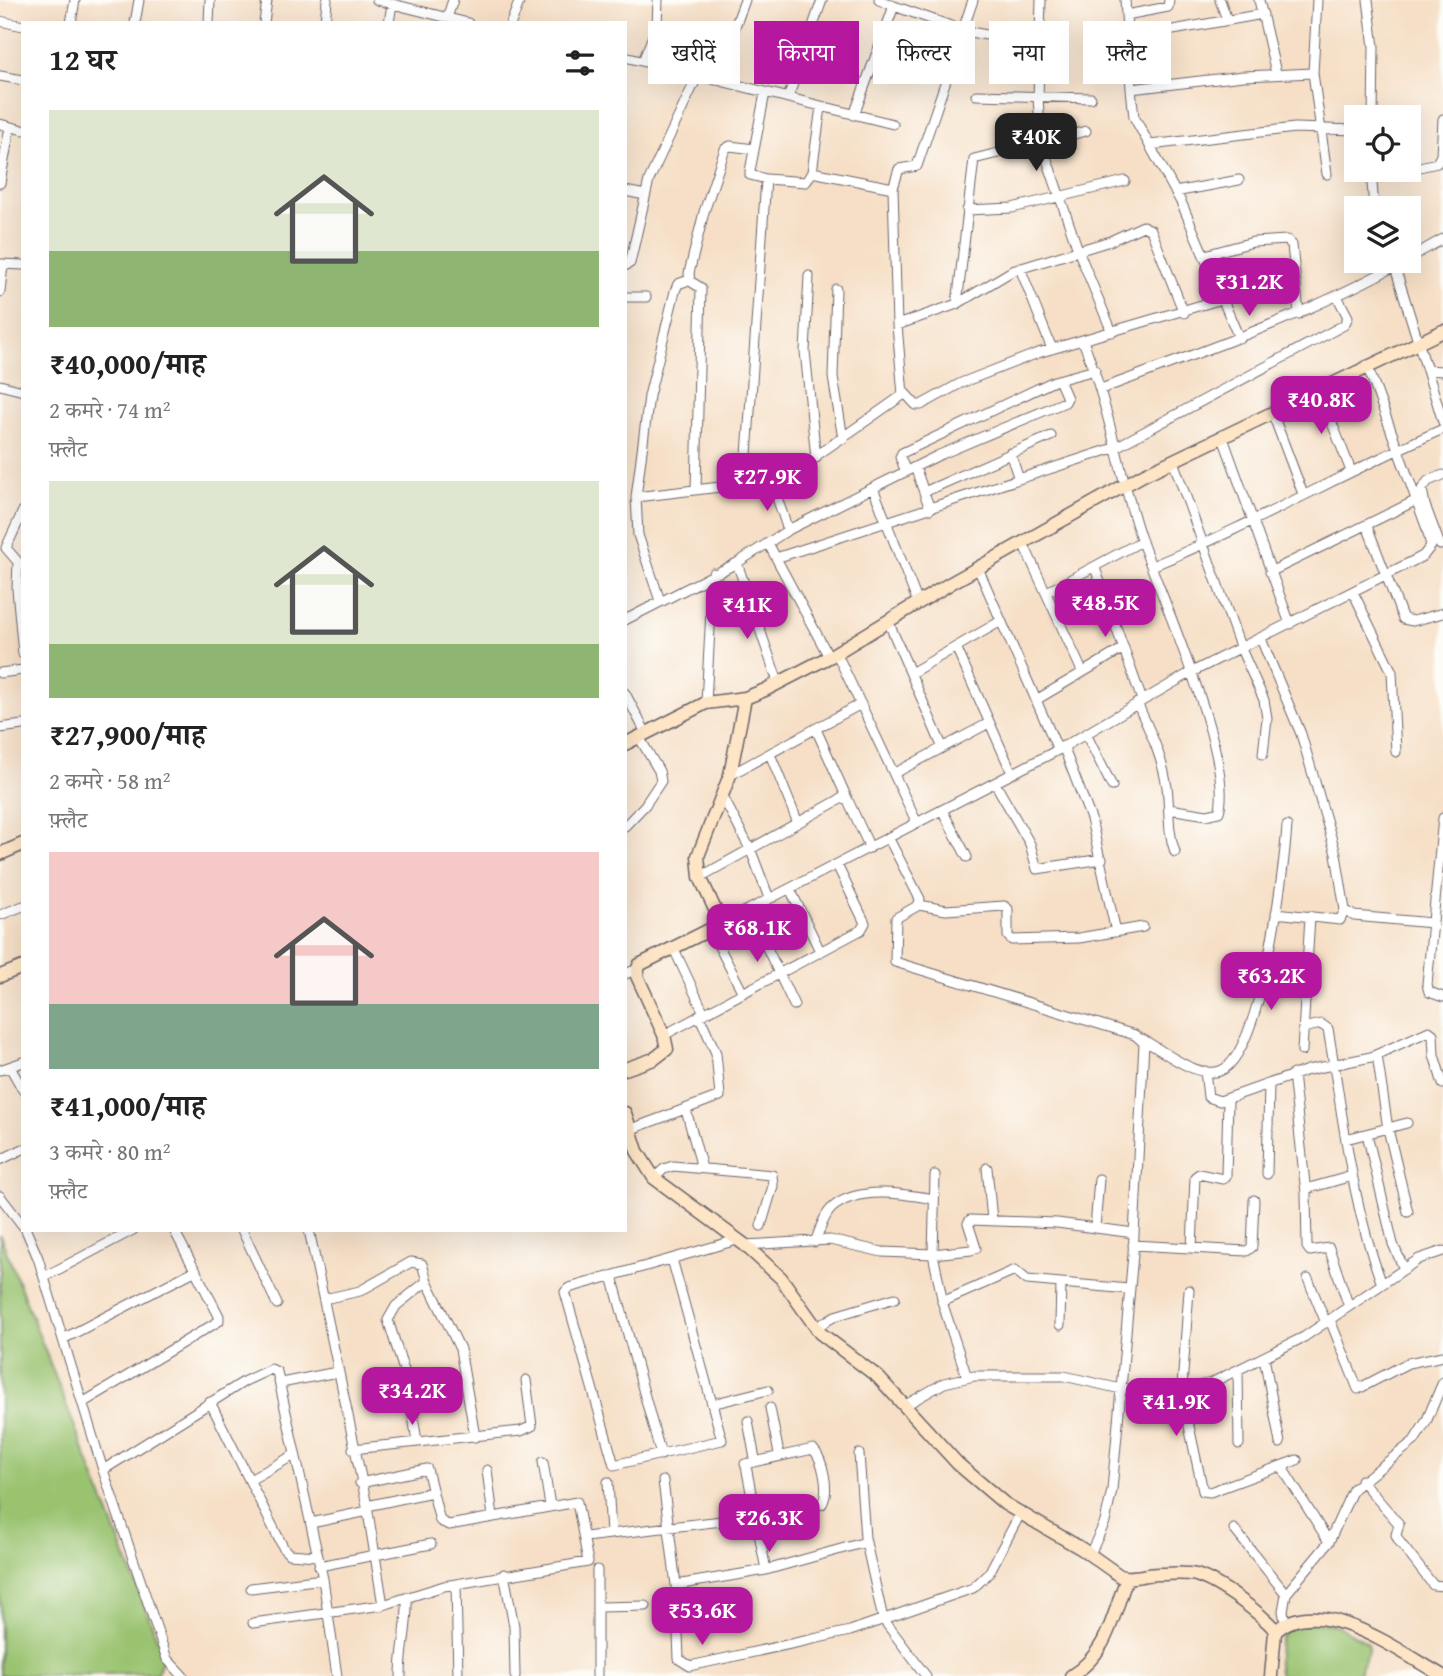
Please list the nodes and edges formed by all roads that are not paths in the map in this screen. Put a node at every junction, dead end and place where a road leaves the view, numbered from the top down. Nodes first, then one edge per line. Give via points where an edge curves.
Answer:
1 (75, 0) edge
2 (139, 0) edge
3 (210, 0) edge
4 (267, 0) edge
5 (327, 0) edge
6 (453, 0) edge
7 (520, 0) edge
8 (658, 0) edge
9 (745, 0) edge
10 (822, 0) edge
11 (879, 0) edge
12 (973, 0) edge
13 (1041, 0) edge
14 (1125, 0) edge
15 (1169, 0) edge
16 (1220, 0) edge
17 (1259, 0) edge
18 (1317, 0) edge
19 (1368, 0) edge
20 (386, 2) edge
21 (894, 6) junction
22 (1263, 14) junction
23 (1126, 15) junction
24 (447, 18) junction
25 (1227, 20) junction
26 (0, 21) edge
27 (71, 21) edge
28 (135, 21) edge
29 (209, 21) edge
30 (264, 21) edge
31 (324, 21) edge
32 (389, 21) edge
33 (460, 21) edge
34 (512, 21) edge
35 (737, 21) edge
36 (937, 21) edge
37 (968, 21) edge
38 (1041, 21) edge
39 (1127, 21) edge
40 (21, 26) edge
41 (1171, 30) edge
42 (627, 57) edge
43 (643, 61) junction
44 (648, 62) edge
45 (1276, 73) junction
46 (1313, 73) junction
47 (0, 76) edge
48 (21, 80) edge
49 (694, 84) edge
50 (730, 84) edge
51 (947, 84) edge
52 (1039, 84) edge
53 (1131, 84) edge
54 (1131, 89) junction
55 (765, 93) junction
56 (976, 95) dead end
57 (788, 98) junction
58 (1038, 98) junction
59 (1091, 98) dead end
60 (1373, 105) edge
61 (821, 107) junction
62 (854, 115) junction
63 (1443, 119) edge
64 (0, 124) edge
65 (893, 124) dead end
66 (10, 127) junction
67 (1322, 129) junction
68 (21, 130) edge
69 (1344, 130) edge
70 (1086, 131) dead end
71 (1041, 142) junction
72 (1150, 145) junction
73 (754, 149) junction
74 (1441, 159) edge
75 (1421, 167) edge
76 (812, 172) junction
77 (1327, 174) dead end
78 (766, 179) junction
79 (1239, 180) dead end
80 (1125, 181) dead end
81 (0, 183) edge
82 (894, 188) junction
83 (627, 191) edge
84 (1175, 192) junction
85 (645, 195) junction
86 (1059, 197) junction
87 (967, 210) junction
88 (1443, 239) edge
89 (1078, 250) junction
90 (1421, 251) edge
91 (1205, 255) junction
92 (2, 264) edge
93 (21, 265) edge
94 (627, 265) edge
95 (1020, 268) junction
96 (1376, 273) edge
97 (1396, 273) edge
98 (809, 276) dead end
99 (689, 280) junction
100 (836, 289) dead end
101 (0, 292) edge
102 (1337, 296) junction
103 (627, 297) edge
104 (646, 297) dead end
105 (1222, 299) junction
106 (957, 304) junction
107 (1184, 313) junction
108 (1299, 314) junction
109 (897, 325) junction
110 (1443, 331) edge
111 (1112, 332) junction
112 (1239, 338) junction
113 (1083, 341) junction
114 (1416, 342) junction
115 (1052, 349) junction
116 (1367, 365) junction
117 (1095, 370) junction
118 (1427, 370) junction
119 (1443, 371) edge
120 (1059, 380) junction
121 (0, 385) edge
122 (1101, 389) junction
123 (21, 390) edge
124 (1320, 390) junction
125 (904, 392) junction
126 (1272, 412) junction
127 (1443, 422) edge
128 (1443, 429) edge
129 (1222, 435) junction
130 (1051, 436) dead end
131 (843, 439) junction
132 (1114, 448) junction
133 (1397, 450) junction
134 (1010, 453) junction
135 (816, 458) junction
136 (1173, 461) junction
137 (910, 469) junction
138 (1351, 471) junction
139 (1443, 475) edge
140 (1019, 479) junction
141 (745, 484) junction
142 (1125, 485) junction
143 (773, 486) junction
144 (873, 488) junction
145 (695, 489) junction
146 (924, 492) junction
147 (1303, 494) junction
148 (636, 497) junction
149 (1417, 500) junction
150 (930, 509) junction
151 (21, 515) edge
152 (1252, 521) junction
153 (1367, 526) junction
154 (886, 528) junction
155 (789, 530) junction
156 (1142, 541) junction
157 (768, 543) junction
158 (1023, 543) junction
159 (1203, 545) junction
160 (1440, 545) dead end
161 (779, 557) junction
162 (737, 563) junction
163 (1153, 566) junction
164 (978, 568) junction
165 (1095, 568) junction
166 (1270, 572) junction
167 (713, 573) junction
168 (1387, 575) junction
169 (20, 588) edge
170 (1047, 592) junction
171 (1353, 592) junction
172 (660, 601) junction
173 (918, 603) junction
174 (21, 610) edge
175 (1443, 614) edge
176 (627, 619) edge
177 (888, 621) junction
178 (1001, 621) junction
179 (1290, 624) junction
180 (1261, 639) junction
181 (956, 647) junction
182 (1124, 648) junction
183 (1241, 649) junction
184 (833, 654) junction
185 (21, 670) edge
186 (1082, 671) junction
187 (0, 673) edge
188 (911, 673) junction
189 (1189, 673) junction
190 (778, 682) junction
191 (627, 698) edge
192 (745, 698) junction
193 (1036, 700) junction
194 (1139, 702) junction
195 (706, 703) junction
196 (861, 704) junction
197 (989, 723) junction
198 (21, 724) edge
199 (0, 728) edge
200 (816, 729) junction
201 (1086, 734) junction
202 (642, 735) junction
203 (627, 743) edge
204 (942, 746) junction
205 (1060, 748) junction
206 (1396, 752) dead end
207 (770, 754) junction
208 (1263, 754) dead end
209 (895, 772) junction
210 (1012, 773) junction
211 (730, 775) junction
212 (995, 783) junction
213 (1112, 786) dead end
214 (846, 796) junction
215 (723, 797) junction
216 (1169, 809) junction
217 (942, 810) junction
218 (1443, 818) edge
219 (627, 820) edge
220 (798, 823) junction
221 (917, 823) junction
222 (1287, 826) dead end
223 (889, 839) junction
224 (21, 845) edge
225 (870, 848) junction
226 (751, 851) junction
227 (1175, 852) dead end
228 (0, 854) edge
229 (967, 857) dead end
230 (1102, 859) junction
231 (837, 865) junction
232 (700, 877) junction
233 (790, 889) junction
234 (769, 898) junction
235 (919, 905) junction
236 (21, 907) edge
237 (749, 910) junction
238 (1345, 910) junction
239 (1276, 913) junction
240 (0, 915) edge
241 (1310, 916) junction
242 (1432, 923) junction
243 (1143, 927) dead end
244 (714, 928) junction
245 (1116, 932) junction
246 (674, 949) junction
247 (820, 951) junction
248 (21, 968) edge
249 (631, 971) edge
250 (777, 974) junction
251 (0, 976) edge
252 (743, 993) junction
253 (1443, 997) edge
254 (794, 1005) dead end
255 (701, 1014) junction
256 (1303, 1028) junction
257 (664, 1035) junction
258 (1142, 1039) junction
259 (1302, 1051) dead end
260 (1377, 1055) junction
261 (1333, 1064) junction
262 (627, 1068) edge
263 (5, 1069) edge
264 (1205, 1071) junction
265 (1293, 1074) junction
266 (1269, 1084) junction
267 (1443, 1084) edge
268 (21, 1088) edge
269 (1228, 1100) junction
270 (686, 1110) junction
271 (1407, 1123) dead end
272 (1388, 1129) junction
273 (627, 1130) edge
274 (1367, 1134) junction
275 (1346, 1139) junction
276 (21, 1150) edge
277 (0, 1160) edge
278 (702, 1168) junction
279 (988, 1168) dead end
280 (1267, 1174) dead end
281 (935, 1175) dead end
282 (1352, 1176) junction
283 (654, 1178) junction
284 (1100, 1180) dead end
285 (1306, 1189) junction
286 (0, 1196) edge
287 (934, 1199) junction
288 (1254, 1200) dead end
289 (1408, 1212) dead end
290 (21, 1220) edge
291 (992, 1220) junction
292 (761, 1226) dead end
293 (1095, 1228) junction
294 (27, 1232) edge
295 (129, 1232) edge
296 (175, 1232) edge
297 (243, 1232) edge
298 (309, 1232) edge
299 (1134, 1233) junction
300 (815, 1242) junction
301 (741, 1243) junction
302 (1133, 1245) junction
303 (1192, 1248) junction
304 (1443, 1251) edge
305 (933, 1254) junction
306 (672, 1259) junction
307 (1404, 1269) junction
308 (196, 1270) junction
309 (612, 1276) junction
310 (44, 1277) junction
311 (1308, 1279) dead end
312 (427, 1281) junction
313 (1061, 1283) junction
314 (1381, 1284) junction
315 (1129, 1289) junction
316 (1189, 1290) dead end
317 (895, 1298) dead end
318 (324, 1299) junction
319 (942, 1302) junction
320 (277, 1304) dead end
321 (1348, 1304) junction
322 (1328, 1321) junction
323 (1060, 1325) dead end
324 (815, 1328) junction
325 (63, 1339) junction
326 (1443, 1356) edge
327 (1264, 1357) junction
328 (1238, 1370) junction
329 (337, 1372) junction
330 (967, 1377) junction
331 (526, 1380) dead end
332 (1443, 1382) edge
333 (281, 1383) junction
334 (1188, 1387) junction
335 (1121, 1389) junction
336 (768, 1390) dead end
337 (84, 1402) junction
338 (210, 1402) junction
339 (712, 1404) junction
340 (904, 1406) junction
341 (770, 1408) dead end
342 (748, 1421) dead end
343 (475, 1437) junction
344 (417, 1442) junction
345 (1280, 1443) dead end
346 (1239, 1444) dead end
347 (353, 1450) junction
348 (779, 1454) junction
349 (859, 1454) dead end
350 (294, 1455) junction
351 (662, 1455) junction
352 (755, 1460) junction
353 (1297, 1460) dead end
354 (543, 1462) dead end
355 (1281, 1466) junction
356 (103, 1470) junction
357 (487, 1470) dead end
358 (250, 1480) junction
359 (1361, 1480) junction
360 (663, 1481) dead end
361 (608, 1482) dead end
362 (360, 1483) junction
363 (432, 1492) junction
364 (550, 1506) junction
365 (367, 1509) junction
366 (1020, 1514) junction
367 (493, 1517) junction
368 (756, 1517) junction
369 (311, 1523) junction
370 (669, 1528) junction
371 (1234, 1529) dead end
372 (611, 1534) junction
373 (585, 1537) junction
374 (866, 1542) junction
375 (1329, 1542) junction
376 (431, 1544) dead end
377 (1090, 1554) junction
378 (376, 1556) junction
379 (318, 1561) junction
380 (597, 1570) dead end
381 (766, 1570) junction
382 (504, 1574) junction
383 (1126, 1578) junction
384 (323, 1579) junction
385 (456, 1584) junction
386 (676, 1586) junction
387 (1443, 1586) edge
388 (251, 1588) dead end
389 (1286, 1594) junction
390 (407, 1599) junction
391 (383, 1605) junction
392 (646, 1606) dead end
393 (598, 1607) junction
394 (328, 1613) junction
395 (883, 1619) junction
396 (253, 1623) dead end
397 (1280, 1627) junction
398 (698, 1664) junction
399 (1078, 1674) edge
400 (183, 1676) edge
401 (337, 1676) edge
402 (401, 1676) edge
403 (458, 1676) edge
404 (515, 1676) edge
405 (597, 1676) edge
406 (701, 1676) edge
407 (926, 1676) edge
408 (1272, 1676) edge
409 (1443, 1676) edge

1 - 27 street
2 - 28 street
3 - 29 street
4 - 30 street
5 - 31 street
6 - 24 street
7 - 34 street
8 - 43 street via 657,26
9 - 35 street
10 - 57 street
11 - 21 street
12 - 37 street
13 - 38 street
14 - 23 street
15 - 23 street via 1167,8
16 - 25 street
17 - 22 street
18 - 46 street
19 - 60 street via 1374,47
20 - 24 street
20 - 32 street
21 - 36 street
21 - 62 street
22 - 25 street
22 - 45 street
23 - 39 street
24 - 33 street
25 - 41 street
26 - 40 street
42 - 43 street
43 - 44 street
45 - 46 street
45 - 54 street
46 - 67 street
47 - 48 street
49 - 85 street
50 - 55 street
51 - 82 street via 918,166 899,169
52 - 58 street
53 - 54 street
54 - 72 street via 1134,117
55 - 57 street
55 - 73 street
56 - 58 street
57 - 61 street
58 - 59 street
58 - 71 street
61 - 62 street
61 - 76 street
62 - 65 street
63 - 74 street
64 - 66 street
66 - 68 street
66 - 81 street
67 - 69 street
67 - 72 street
67 - 77 street
70 - 71 street
71 - 86 street
71 - 87 street via 974,159
72 - 84 street
73 - 78 street via 750,173
73 - 99 street via 725,149 699,228
74 - 75 street
76 - 78 street via 802,184
76 - 82 street
78 - 141 street
79 - 84 street
80 - 86 street
82 - 109 street
83 - 85 street
84 - 91 street
85 - 94 street
86 - 87 street via 1012,208
86 - 89 street
87 - 106 street
88 - 90 street
89 - 95 street
89 - 107 street via 1146,225
89 - 111 street
91 - 105 street
91 - 108 street via 1254,242 1287,240 1292,245
92 - 93 street
92 - 101 street
95 - 106 street
95 - 115 street
96 - 102 street
97 - 114 street
98 - 135 street via 805,351
99 - 145 street via 701,288
99 - 148 street via 676,287 671,304 649,396
100 - 131 street via 833,377
102 - 108 street
102 - 132 street via 1348,317 1344,325
103 - 104 street
105 - 107 street
105 - 112 street
106 - 109 street
107 - 111 street
108 - 112 street
109 - 125 street
110 - 114 street
111 - 113 street
112 - 122 street
113 - 115 street
113 - 117 street
114 - 116 street
114 - 118 street
115 - 125 street via 995,369 921,405
116 - 124 street
116 - 133 street
117 - 120 street
117 - 122 street
118 - 119 street
118 - 127 street
120 - 137 street via 1065,402
120 - 137 street via 902,453 900,457
121 - 123 street
122 - 132 street
124 - 126 street
124 - 138 street
125 - 131 street
126 - 129 street
126 - 147 street
128 - 133 street
129 - 136 street
129 - 152 street
130 - 134 street
131 - 135 street
132 - 140 street
132 - 142 street
133 - 138 street
133 - 149 street
134 - 140 street
134 - 146 street
135 - 143 street
136 - 142 street
136 - 159 street
137 - 144 street
137 - 146 street
138 - 147 street
139 - 160 street via 1422,489
140 - 150 street
141 - 143 street
141 - 145 street
142 - 156 street
142 - 158 street
143 - 155 street
144 - 154 street
144 - 155 street
145 - 148 street
146 - 150 street
147 - 152 street
148 - 172 street via 638,535
149 - 153 street
149 - 168 street via 1430,549
150 - 154 street
151 - 169 street via 6,548 18,562
152 - 159 street
152 - 166 street
153 - 166 street
153 - 168 street
154 - 161 street
154 - 173 street
155 - 157 street
156 - 163 street
156 - 165 street
157 - 161 street
157 - 162 street
158 - 164 street
158 - 170 street
159 - 163 street
159 - 183 street
161 - 184 street
162 - 167 street
162 - 190 street
163 - 189 street
164 - 173 street
164 - 178 street
165 - 170 street
165 - 182 street
166 - 179 street
167 - 172 street
167 - 195 street
168 - 171 street
168 - 175 street via 1405,621
169 - 174 street
170 - 186 street
171 - 179 street
171 - 206 street via 1392,673
172 - 176 street
173 - 177 street
177 - 184 street
177 - 188 street
178 - 181 street
178 - 193 street
179 - 180 street
180 - 183 street
180 - 238 street via 1301,734 1336,854
181 - 188 street
181 - 197 street
182 - 186 street
182 - 194 street
183 - 189 street
183 - 208 street via 1266,709
184 - 190 street
184 - 196 street
185 - 187 street
186 - 193 street
188 - 204 street
189 - 194 street
189 - 216 street via 1209,719 1220,809 1214,816
190 - 192 street
191 - 202 street
192 - 195 street
192 - 211 street
193 - 205 street
194 - 201 street
194 - 216 street via 1161,758
195 - 202 street
196 - 200 street
196 - 209 street
197 - 204 street
197 - 210 street
198 - 199 street
200 - 207 street
200 - 214 street
201 - 205 street
201 - 213 street
202 - 203 street
202 - 219 street via 661,781
204 - 209 street
205 - 210 street
205 - 230 street via 1091,819
207 - 211 street
207 - 220 street
209 - 221 street
210 - 212 street
211 - 215 street
212 - 217 street
212 - 230 street via 1030,844 1037,869
214 - 220 street
214 - 225 street
215 - 226 street
215 - 232 street via 700,846
216 - 227 street via 1168,832
217 - 221 street
217 - 229 street
218 - 242 street
220 - 226 street
221 - 223 street
222 - 239 street
223 - 225 street
223 - 235 street via 920,896
224 - 228 street
225 - 231 street
226 - 232 street
226 - 234 street
230 - 245 street
231 - 233 street
231 - 247 street via 865,923 861,930
232 - 244 street via 717,914
233 - 234 street
233 - 247 street
234 - 237 street
235 - 245 street via 946,910 1004,906 1009,909 1008,936 1012,940
235 - 258 street via 896,918 895,962
236 - 240 street
237 - 244 street
237 - 250 street
238 - 241 street via 1340,919
238 - 242 street via 1354,916
239 - 241 street
239 - 264 street via 1259,999 1246,1038 1225,1069
241 - 256 street
242 - 253 street via 1427,989
243 - 245 street
244 - 246 street
244 - 252 street
246 - 249 street
246 - 255 street
247 - 250 street
248 - 251 street
249 - 257 street
250 - 252 street
250 - 254 street
252 - 255 street
255 - 257 street
255 - 270 street via 716,1053 721,1093
256 - 259 street
256 - 261 street via 1321,1024 1328,1029
257 - 262 street via 667,1049 662,1055
258 - 264 street
258 - 299 street via 1146,1053
260 - 261 street
260 - 267 street via 1432,1032
260 - 272 street
261 - 265 street
261 - 275 street
263 - 268 street
264 - 269 street via 1208,1097
265 - 266 street
265 - 285 street
266 - 269 street
266 - 280 street
269 - 303 street via 1226,1176 1195,1177
270 - 273 street
270 - 278 street
271 - 272 street
272 - 274 street
272 - 289 street
273 - 283 street
274 - 275 street
274 - 307 street via 1393,1244
275 - 282 street
276 - 277 street
278 - 283 street via 668,1166
278 - 292 street via 772,1175
279 - 291 street
281 - 287 street
282 - 285 street
282 - 314 street
283 - 301 street
284 - 293 street
285 - 321 street via 1308,1249 1329,1248
286 - 290 street
287 - 300 street via 885,1192 839,1203 829,1211
287 - 305 street
288 - 303 street via 1251,1250
291 - 293 street
291 - 305 street via 968,1220 974,1250
293 - 299 street
294 - 310 street
295 - 310 street
296 - 308 street
297 - 320 street
298 - 318 street
299 - 302 street
300 - 301 street
300 - 305 street via 830,1240 882,1252
301 - 306 street
301 - 324 street via 790,1288
302 - 303 street
302 - 315 street
304 - 307 street
305 - 319 street
306 - 309 street
306 - 339 street
307 - 314 street
308 - 325 street
308 - 337 street via 219,1316 217,1323
309 - 351 street
309 - 351 street via 569,1288 564,1300 611,1463
310 - 325 street
311 - 322 street
312 - 318 street via 424,1266 417,1261 360,1291
312 - 343 street via 460,1349
312 - 344 street via 396,1306 388,1320 408,1383
313 - 315 street
313 - 319 street via 1027,1280 1014,1270
313 - 323 street
314 - 321 street
315 - 335 street
316 - 334 street
317 - 324 street via 835,1316
318 - 329 street
319 - 330 street
321 - 322 street
322 - 326 street via 1358,1389 1399,1367
322 - 327 street
324 - 340 street via 878,1377
325 - 337 street
327 - 328 street
327 - 345 street
328 - 334 street via 1211,1383
328 - 346 street
329 - 333 street
329 - 347 street
330 - 335 street via 1064,1376
330 - 340 street via 944,1383
331 - 343 street via 532,1426
332 - 359 street via 1418,1435
333 - 338 street via 271,1369
333 - 350 street
334 - 335 street
334 - 355 street via 1187,1417 1203,1491
335 - 377 street via 1109,1507
336 - 339 street
337 - 356 street
338 - 356 street
338 - 358 street
339 - 351 street via 721,1441
340 - 366 street via 958,1464
341 - 348 street
342 - 352 street
343 - 344 street
344 - 347 street
347 - 362 street
348 - 352 street
348 - 368 street via 815,1450 823,1471 825,1499 819,1505
349 - 374 street
350 - 358 street
350 - 369 street
352 - 368 street via 745,1464
353 - 355 street
354 - 364 street
355 - 375 street
356 - 400 street via 167,1659
357 - 367 street
358 - 379 street via 286,1553
359 - 375 street
359 - 387 street via 1399,1524 1399,1541 1433,1585
360 - 370 street
361 - 372 street
362 - 363 street via 423,1468 429,1471
362 - 365 street
363 - 365 street
363 - 367 street via 444,1524
364 - 367 street
364 - 373 street via 578,1502
365 - 369 street
365 - 378 street
366 - 377 street
366 - 395 street via 989,1573 973,1588
368 - 370 street
368 - 381 street
369 - 379 street
370 - 372 street
370 - 386 street
371 - 389 street
372 - 373 street
373 - 382 street via 586,1564
374 - 381 street
374 - 395 street
375 - 389 street
376 - 378 street
377 - 383 street
378 - 379 street
378 - 391 street
379 - 384 street
380 - 393 street
381 - 386 street
382 - 385 street
382 - 404 street via 514,1626
383 - 397 street via 1200,1576
383 - 399 street via 1102,1645
384 - 388 street
384 - 394 street
385 - 390 street
385 - 403 street
386 - 398 street via 679,1659 684,1665
389 - 397 street
390 - 391 street
390 - 402 street
391 - 394 street
392 - 393 street
393 - 405 street
394 - 396 street
394 - 401 street
395 - 398 street
395 - 407 street
397 - 408 street
397 - 409 street via 1315,1616 1343,1622
398 - 406 street

